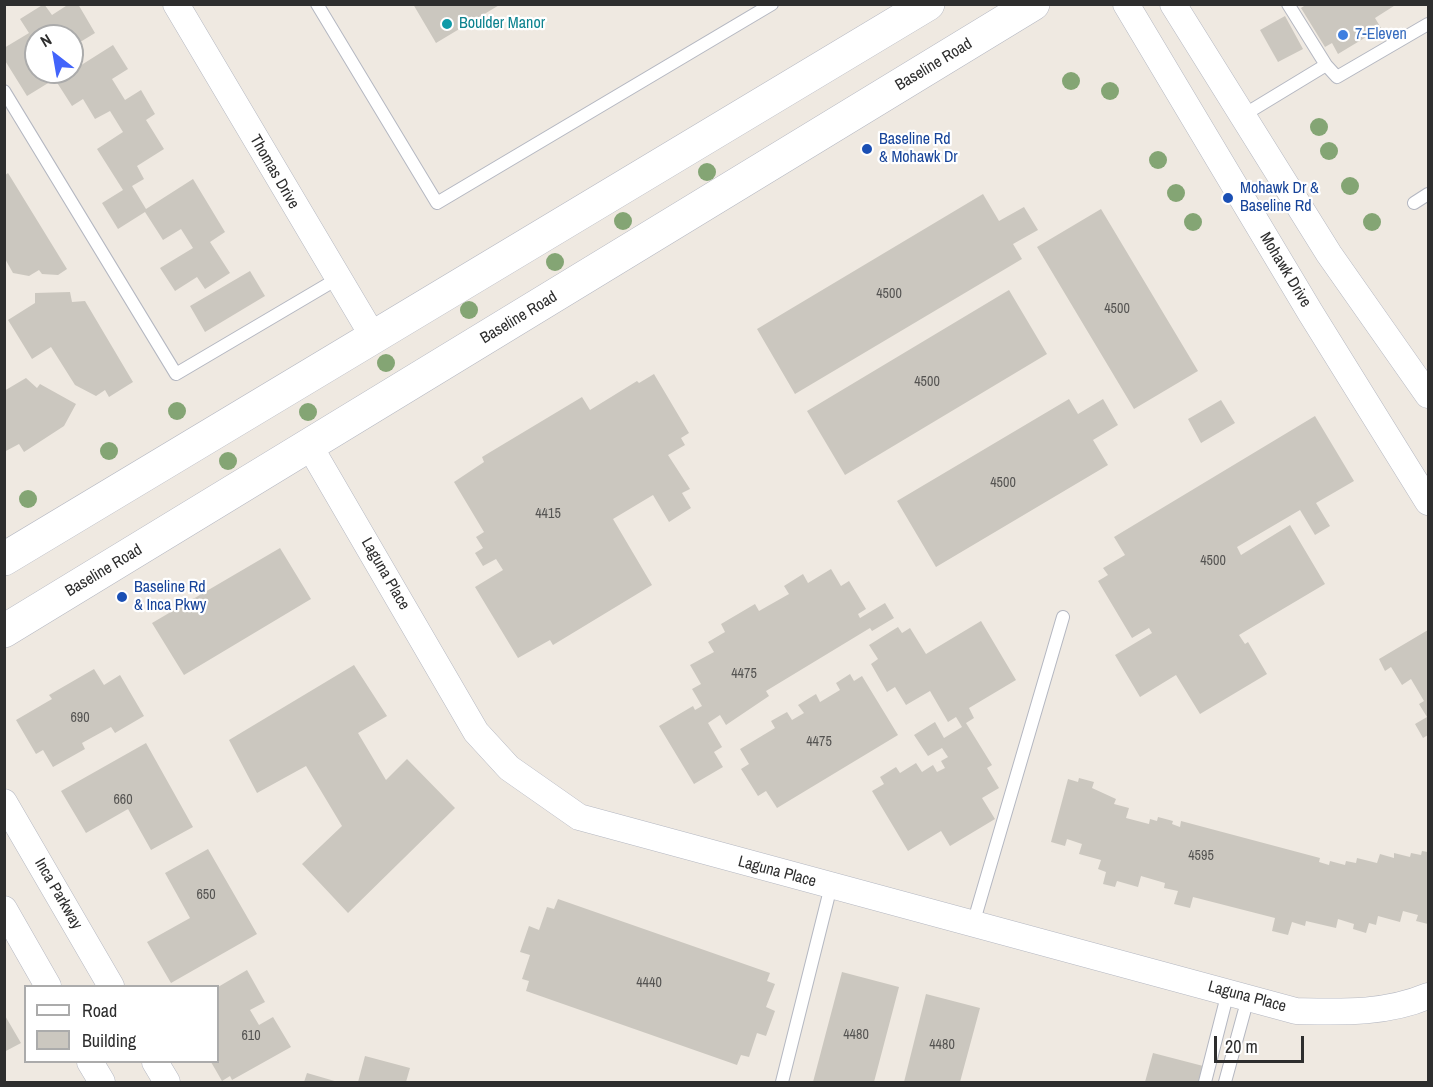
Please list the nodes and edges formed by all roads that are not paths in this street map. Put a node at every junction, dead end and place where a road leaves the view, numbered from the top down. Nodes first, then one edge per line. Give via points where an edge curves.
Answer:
1 (176, 4) edge
2 (317, 4) edge
3 (772, 4) edge
4 (928, 4) edge
5 (1034, 4) edge
6 (1126, 4) edge
7 (1173, 4) edge
8 (1288, 4) edge
9 (1428, 26) edge
10 (1326, 65) junction
11 (4, 91) edge
12 (1242, 116) junction
13 (1428, 194) edge
14 (1414, 203) dead end
15 (337, 279) junction
16 (374, 338) junction
17 (1428, 395) edge
18 (309, 445) junction
19 (1428, 502) edge
20 (4, 559) edge
21 (1063, 617) dead end
22 (4, 631) edge
23 (4, 802) edge
24 (831, 886) junction
25 (4, 909) edge
26 (973, 924) junction
27 (47, 985) edge
28 (110, 985) edge
29 (1238, 995) junction
30 (1428, 996) edge
31 (91, 1063) edge
32 (156, 1063) edge
33 (102, 1083) edge
34 (167, 1083) edge
35 (782, 1083) edge
36 (1205, 1083) edge
37 (1225, 1083) edge

1 - 15 street, Thomas Drive
2 - 3 lane via 437,203
4 - 16 main road
5 - 18 main road, Baseline Road
6 - 19 street, Mohawk Drive
7 - 12 street
8 - 10 lane
9 - 10 lane via 1337,77
10 - 12 lane
11 - 15 lane via 176,374
12 - 17 street via 1329,254
13 - 14 lane
15 - 16 street, Thomas Drive
16 - 20 main road
18 - 22 main road, Baseline Road
18 - 24 street, Laguna Place via 476,732 509,768 579,817
21 - 26 lane
23 - 28 street, Inca Parkway
24 - 26 street, Laguna Place
24 - 35 lane
25 - 27 street
26 - 29 street, Laguna Place
29 - 30 street, Laguna Place via 1296,1011 1363,1013
29 - 36 lane
29 - 37 lane
31 - 33 street
32 - 34 street

